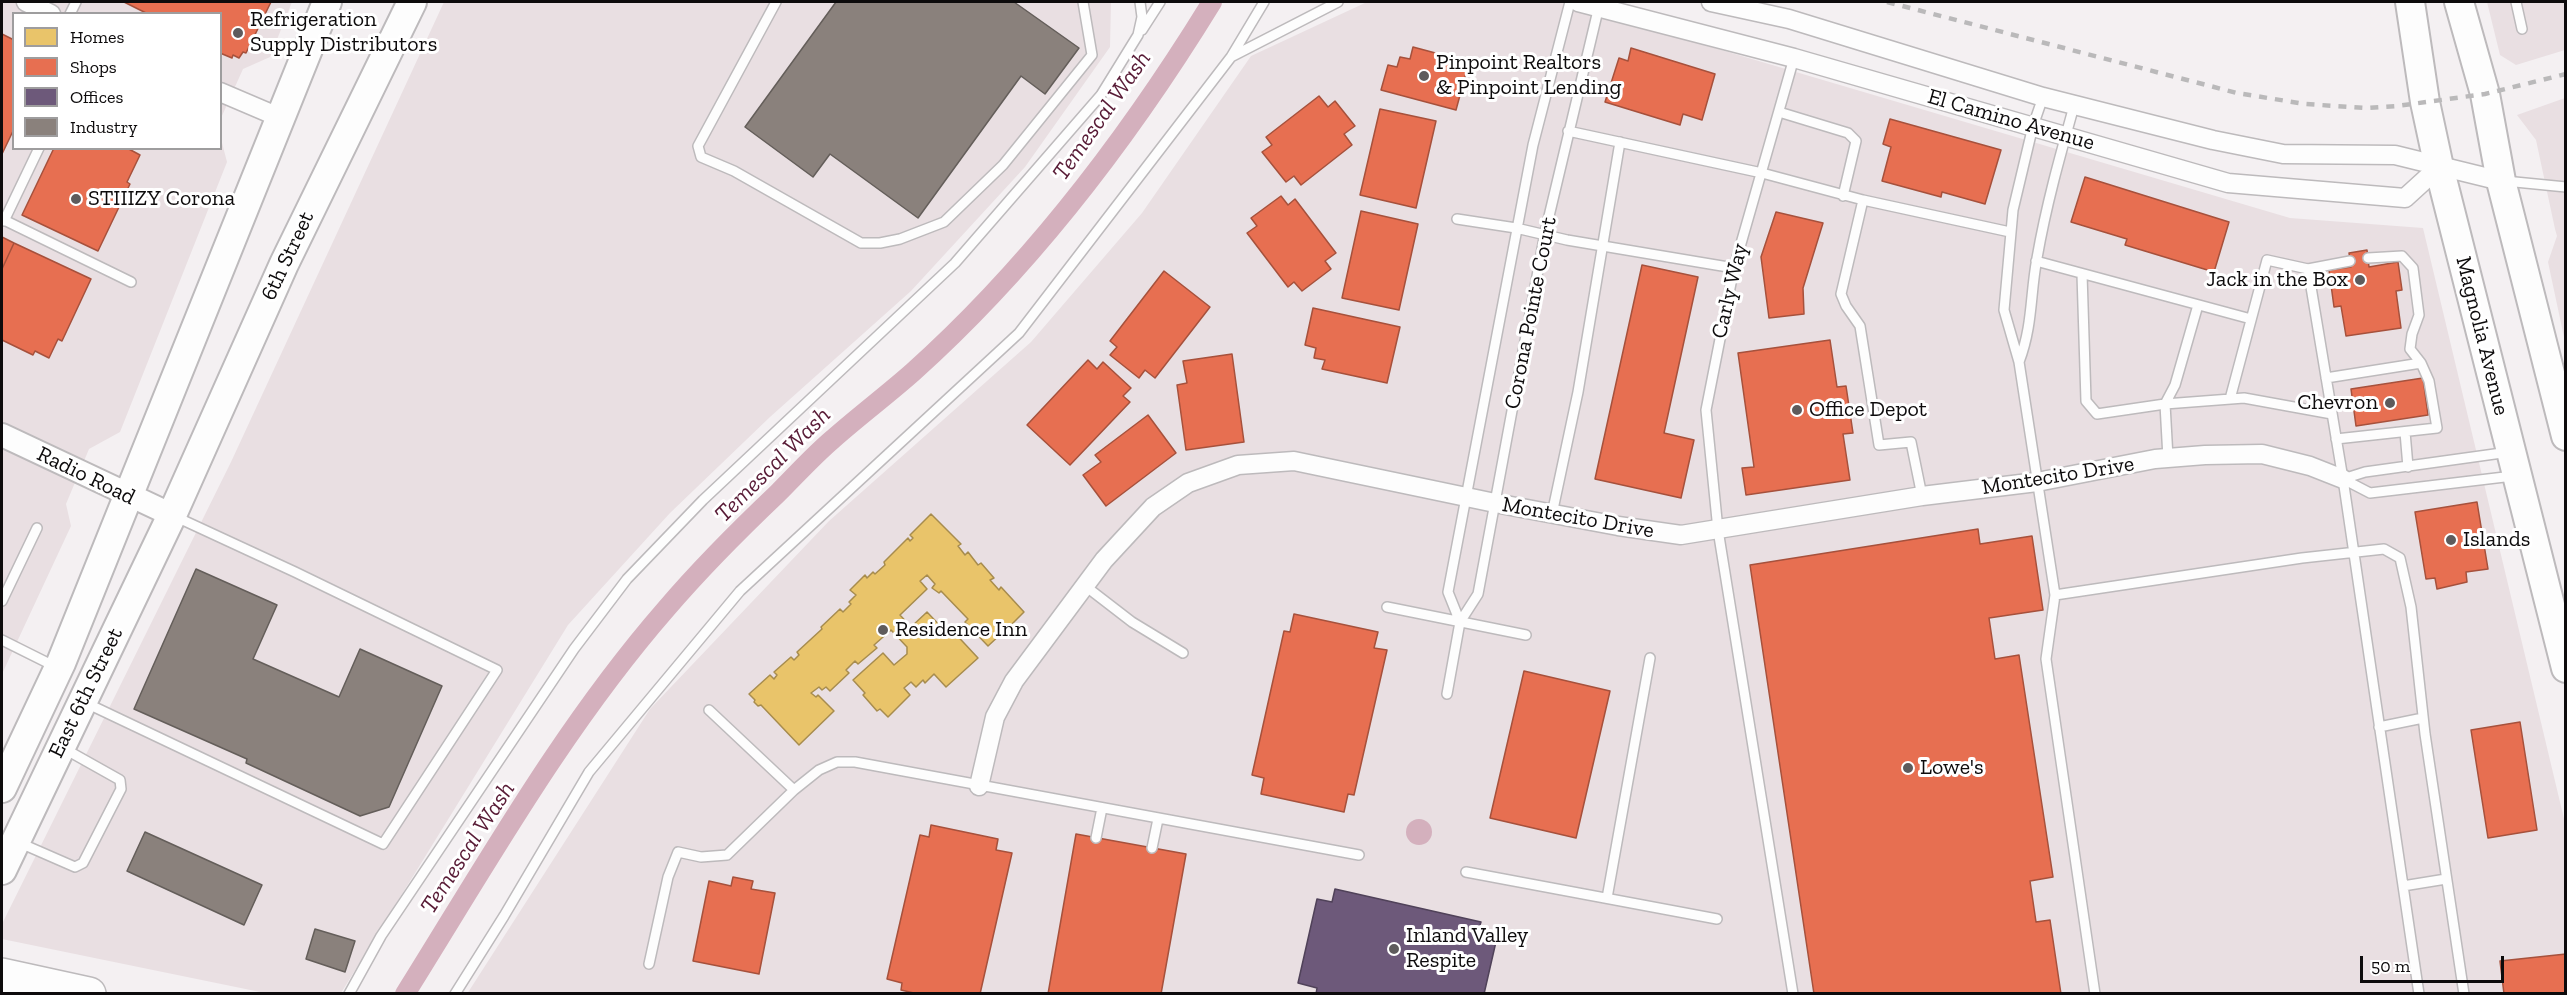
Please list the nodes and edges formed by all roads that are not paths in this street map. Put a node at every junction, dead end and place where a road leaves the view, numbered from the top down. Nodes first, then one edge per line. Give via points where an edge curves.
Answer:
1 (26, 2) edge
2 (327, 2) edge
3 (412, 2) edge
4 (776, 2) edge
5 (1083, 2) edge
6 (1140, 2) edge
7 (1160, 2) edge
8 (1264, 2) edge
9 (1338, 2) edge
10 (1570, 2) edge
11 (1578, 2) edge
12 (1711, 2) edge
13 (2410, 2) edge
14 (2459, 2) edge
15 (2516, 2) edge
16 (1599, 5) edge
17 (47, 12) edge
18 (2523, 29) dead end
19 (1138, 35) junction
20 (1231, 57) junction
21 (1794, 58) junction
22 (222, 94) edge
23 (2043, 98) junction
24 (2074, 106) junction
25 (1779, 112) junction
26 (281, 118) junction
27 (2033, 126) junction
28 (1568, 131) junction
29 (2066, 135) junction
30 (1620, 142) junction
31 (38, 150) edge
32 (2439, 167) junction
33 (1762, 173) junction
34 (2501, 181) junction
35 (2565, 187) edge
36 (1843, 196) junction
37 (1863, 200) junction
38 (1457, 219) dead end
39 (3, 220) edge
40 (1516, 228) junction
41 (2010, 232) junction
42 (1545, 233) junction
43 (1603, 246) junction
44 (2368, 258) dead end
45 (2036, 261) junction
46 (2350, 261) dead end
47 (1734, 268) junction
48 (2308, 269) junction
49 (2082, 274) junction
50 (131, 282) dead end
51 (2198, 305) junction
52 (2251, 320) junction
53 (2019, 362) junction
54 (2421, 363) junction
55 (2326, 378) junction
56 (2230, 399) junction
57 (2165, 404) junction
58 (2561, 404) edge
59 (2332, 414) junction
60 (2404, 432) junction
61 (2, 435) edge
62 (2565, 436) edge
63 (2336, 439) junction
64 (2168, 458) junction
65 (2515, 464) junction
66 (2408, 467) junction
67 (2343, 479) junction
68 (2037, 482) junction
69 (1922, 496) junction
70 (129, 497) junction
71 (1464, 497) junction
72 (1495, 503) junction
73 (1552, 514) junction
74 (172, 515) junction
75 (37, 528) dead end
76 (1718, 530) junction
77 (2354, 552) junction
78 (1084, 585) junction
79 (2055, 595) junction
80 (2, 601) edge
81 (1387, 607) dead end
82 (1460, 622) junction
83 (1526, 635) dead end
84 (2, 640) edge
85 (1183, 653) dead end
86 (1650, 658) dead end
87 (58, 668) junction
88 (2565, 668) edge
89 (1447, 694) dead end
90 (82, 701) junction
91 (709, 710) dead end
92 (2423, 718) junction
93 (2379, 727) junction
94 (60, 747) junction
95 (979, 786) junction
96 (2, 788) edge
97 (794, 790) junction
98 (1102, 808) junction
99 (1158, 819) junction
100 (1096, 838) dead end
101 (16, 841) junction
102 (1152, 848) dead end
103 (1359, 855) dead end
104 (2, 870) edge
105 (1466, 872) dead end
106 (2446, 879) junction
107 (2403, 886) junction
108 (1606, 898) junction
109 (1717, 919) dead end
110 (649, 964) dead end
111 (10, 977) edge
112 (89, 993) edge
113 (349, 993) edge
114 (455, 993) edge
115 (1793, 993) edge
116 (2095, 993) edge
117 (2419, 993) edge
118 (2464, 993) edge

1 - 17 street
2 - 26 main road
3 - 74 main road, 6th Street via 284,264
4 - 5 lane via 698,146 700,157 734,171 861,243 880,243 944,222 1003,165 1092,56
6 - 19 lane
7 - 19 lane
8 - 20 lane
9 - 20 lane
10 - 40 lane, Corona Pointe Court
11 - 16 street, El Camino Avenue
12 - 23 street, El Camino Avenue via 1789,19
13 - 32 main road, Magnolia Avenue
14 - 34 main road via 2485,94
15 - 18 lane
16 - 21 street, El Camino Avenue
16 - 28 lane, Corona Pointe Court
19 - 113 lane via 1101,95 955,263 703,500 627,579 567,659 381,936
20 - 114 lane via 1019,333 740,591 596,763
21 - 25 lane, Carly Way
21 - 27 street, El Camino Avenue
22 - 26 street
23 - 24 street, El Camino Avenue
23 - 27 lane
24 - 29 lane
24 - 32 street, El Camino Avenue via 2283,154 2395,155
25 - 33 lane, Carly Way
25 - 36 lane via 1848,133 1856,141
26 - 70 main road
27 - 29 street, El Camino Avenue
27 - 41 lane
28 - 30 lane
28 - 42 lane, Corona Pointe Court
29 - 32 street, El Camino Avenue via 2228,183 2404,198
29 - 45 lane via 2050,189
30 - 33 lane
30 - 43 lane
31 - 39 lane
32 - 34 street, El Camino Avenue
32 - 65 main road, Magnolia Avenue
33 - 36 lane
33 - 47 lane, Carly Way
34 - 35 lane
34 - 58 main road
36 - 37 lane
37 - 41 lane
37 - 69 lane via 1841,294 1860,326 1879,445 1911,442
38 - 40 lane
39 - 50 lane
40 - 42 lane
40 - 71 lane, Corona Pointe Court
41 - 53 lane via 2004,310
42 - 43 lane
42 - 72 lane, Corona Pointe Court
43 - 47 lane
43 - 73 lane
44 - 54 lane via 2402,256 2413,268 2419,315 2410,349
45 - 49 lane
45 - 53 lane via 2028,337
46 - 48 lane
47 - 76 lane, Carly Way via 1706,410
48 - 52 lane via 2267,260
48 - 55 lane
49 - 51 lane
49 - 57 lane via 2086,401 2097,414
51 - 52 lane
51 - 57 lane via 2175,385
52 - 56 lane
53 - 68 lane
54 - 55 lane
54 - 60 lane via 2429,381 2437,428
55 - 59 lane
56 - 57 lane
56 - 59 lane via 2244,398
57 - 64 lane
58 - 62 main road
59 - 63 lane
60 - 63 lane
60 - 66 lane
61 - 70 street, Radio Road
63 - 67 lane
64 - 67 street, Montecito Drive via 2262,454
64 - 68 street, Montecito Drive
65 - 66 lane
65 - 67 lane via 2370,493
65 - 88 main road, Magnolia Avenue
66 - 67 lane
67 - 77 lane
68 - 69 street, Montecito Drive
68 - 79 lane
69 - 76 street, Montecito Drive
70 - 74 street, Radio Road
70 - 87 main road, East 6th Street
71 - 72 street, Montecito Drive
71 - 78 street, Montecito Drive via 1294,461 1238,465 1188,483 1153,507
71 - 82 lane, Corona Pointe Court via 1448,592
72 - 73 street, Montecito Drive
72 - 82 lane, Corona Pointe Court via 1478,594
73 - 76 street, Montecito Drive via 1681,535
74 - 90 main road, East 6th Street
74 - 90 lane via 497,670 383,844
75 - 80 lane
76 - 115 lane, Carly Way
77 - 79 lane
77 - 92 lane via 2384,549 2400,558 2411,607
77 - 93 lane
78 - 85 lane via 1132,622
78 - 95 street, Montecito Drive via 1014,681 995,717
79 - 116 lane via 2046,659
81 - 82 lane
82 - 83 lane
82 - 89 lane
84 - 87 lane
86 - 108 lane
87 - 96 main road, East 6th Street
90 - 94 main road, East 6th Street
91 - 97 lane
92 - 93 lane
92 - 106 lane
93 - 107 lane
94 - 101 main road, East 6th Street
94 - 101 lane via 120,780 121,789 83,862 75,867
95 - 97 lane via 837,762 819,770
95 - 98 lane
97 - 110 lane via 727,855 701,857 678,852 668,877
98 - 99 lane
98 - 100 lane
99 - 102 lane
99 - 103 lane
101 - 104 main road, East 6th Street
105 - 108 lane
106 - 107 lane
106 - 118 lane
107 - 117 lane
108 - 109 lane
111 - 112 highway

